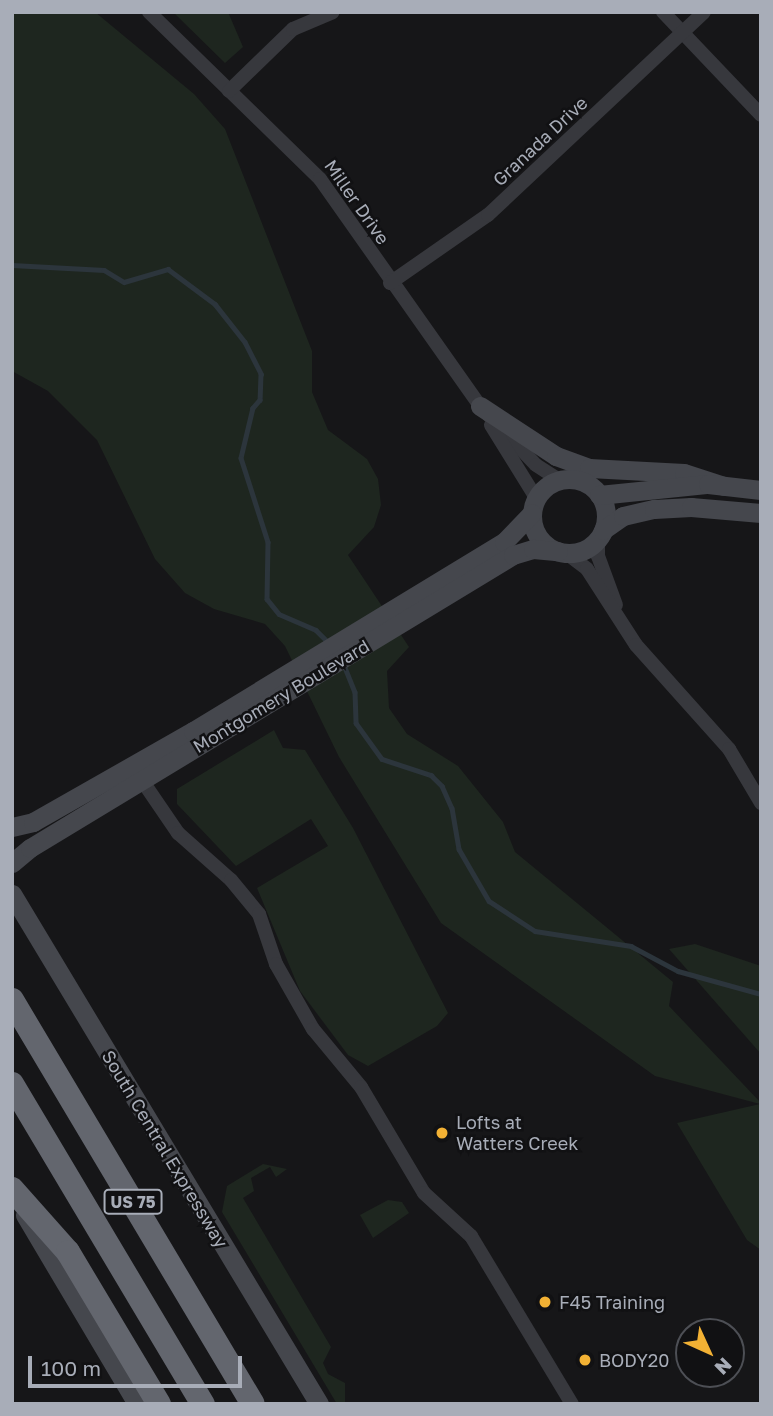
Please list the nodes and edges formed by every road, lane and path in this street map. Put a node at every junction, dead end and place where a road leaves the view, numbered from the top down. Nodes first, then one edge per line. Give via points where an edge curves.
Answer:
1 (149, 12) edge
2 (333, 12) edge
3 (663, 12) edge
4 (704, 12) edge
5 (682, 32) junction
6 (229, 91) junction
7 (761, 115) edge
8 (390, 283) junction
9 (480, 406) junction
10 (559, 480) junction
11 (724, 486) junction
12 (761, 490) edge
13 (599, 495) junction
14 (534, 506) junction
15 (761, 513) edge
16 (600, 534) junction
17 (562, 552) junction
18 (391, 621) junction
19 (628, 635) junction
20 (137, 773) junction
21 (761, 803) edge
22 (12, 827) edge
23 (12, 863) edge
24 (12, 894) edge
25 (12, 1000) edge
26 (12, 1084) edge
27 (12, 1191) edge
28 (136, 1404) edge
29 (159, 1404) edge
30 (203, 1404) edge
31 (253, 1404) edge
32 (319, 1404) edge
33 (572, 1404) edge

1 - 6 street, Miller Drive
2 - 6 street via 293,29
3 - 5 street
4 - 5 street, Granada Drive
5 - 7 street
5 - 8 street, Granada Drive via 488,215
6 - 8 street, Miller Drive via 320,178
8 - 9 street, Miller Drive
9 - 10 street, Miller Drive via 534,464
9 - 11 street via 547,450 580,465 603,472 684,472
9 - 14 street, Miller Drive
10 - 13 street via 581,481
10 - 14 street
11 - 12 street
11 - 13 street via 658,486
13 - 16 street via 605,508
14 - 17 street via 541,541
14 - 18 street, Montgomery Boulevard via 503,542
15 - 16 street via 654,509 623,516
16 - 17 street via 584,550
16 - 19 street via 598,556
17 - 18 street, Montgomery Boulevard via 533,549 513,555
17 - 19 street via 587,569
18 - 20 street, Montgomery Boulevard
19 - 21 street via 729,749
20 - 22 street, Montgomery Boulevard via 33,822
20 - 23 street, Montgomery Boulevard
20 - 33 street via 178,834 231,880 259,914 276,964 306,1019 361,1087 424,1193 471,1236
24 - 32 street, South Central Expressway
25 - 31 highway, US 75
26 - 30 highway, US 75
27 - 28 street
27 - 29 highway via 68,1252

